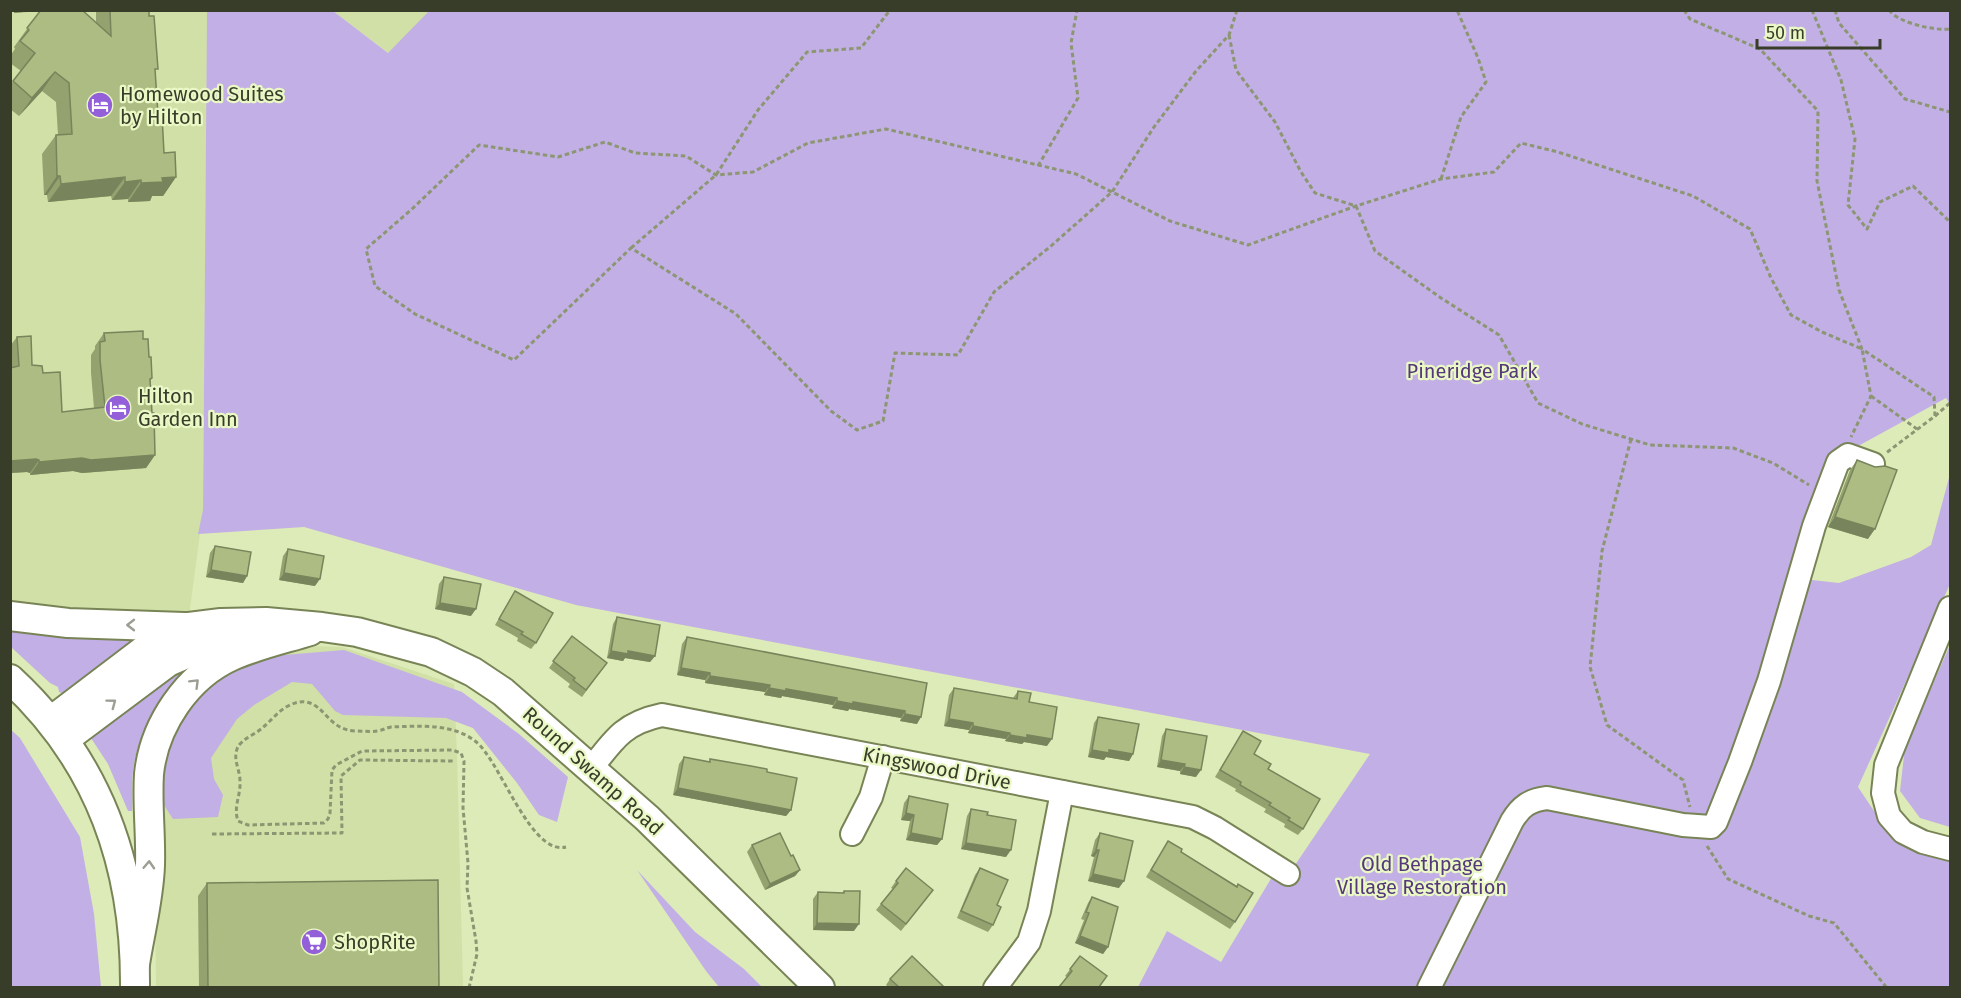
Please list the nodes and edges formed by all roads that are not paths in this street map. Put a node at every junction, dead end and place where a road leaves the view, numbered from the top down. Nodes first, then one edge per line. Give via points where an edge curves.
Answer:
1 (1873, 464) edge
2 (1950, 608) edge
3 (10, 616) edge
4 (189, 627) junction
5 (322, 627) junction
6 (10, 679) edge
7 (58, 730) junction
8 (883, 757) junction
9 (591, 769) junction
10 (1062, 792) junction
11 (852, 834) dead end
12 (1950, 849) edge
13 (1288, 874) dead end
14 (135, 976) edge
15 (820, 987) edge
16 (995, 987) edge
17 (1429, 987) edge

1 - 17 street via 1848,455 1838,462 1814,526 1769,681 1716,822 1695,826 1547,798 1534,799 1520,808 1512,821
2 - 12 street via 1886,765 1883,793 1889,816 1903,832
4 -> 3 main road
4 - 5 main road, Round Swamp Road via 266,622
4 - 7 main road, Round Swamp Road via 141,653
7 -> 5 main road, Round Swamp Road via 187,653 241,638
5 - 9 main road, Round Swamp Road via 357,632 453,661 503,692
14 -> 5 main road via 150,867 150,772 154,749 169,715 192,684 220,663 249,649
6 - 7 main road
7 - 14 main road via 95,793 114,840 130,902
8 - 9 street, Kingswood Drive via 662,715 643,719 623,730
8 - 10 street, Kingswood Drive
8 - 11 street via 871,796
9 - 15 main road, Round Swamp Road via 647,818
10 - 13 street, Kingswood Drive via 1193,817
10 - 16 street via 1036,922 1029,942

